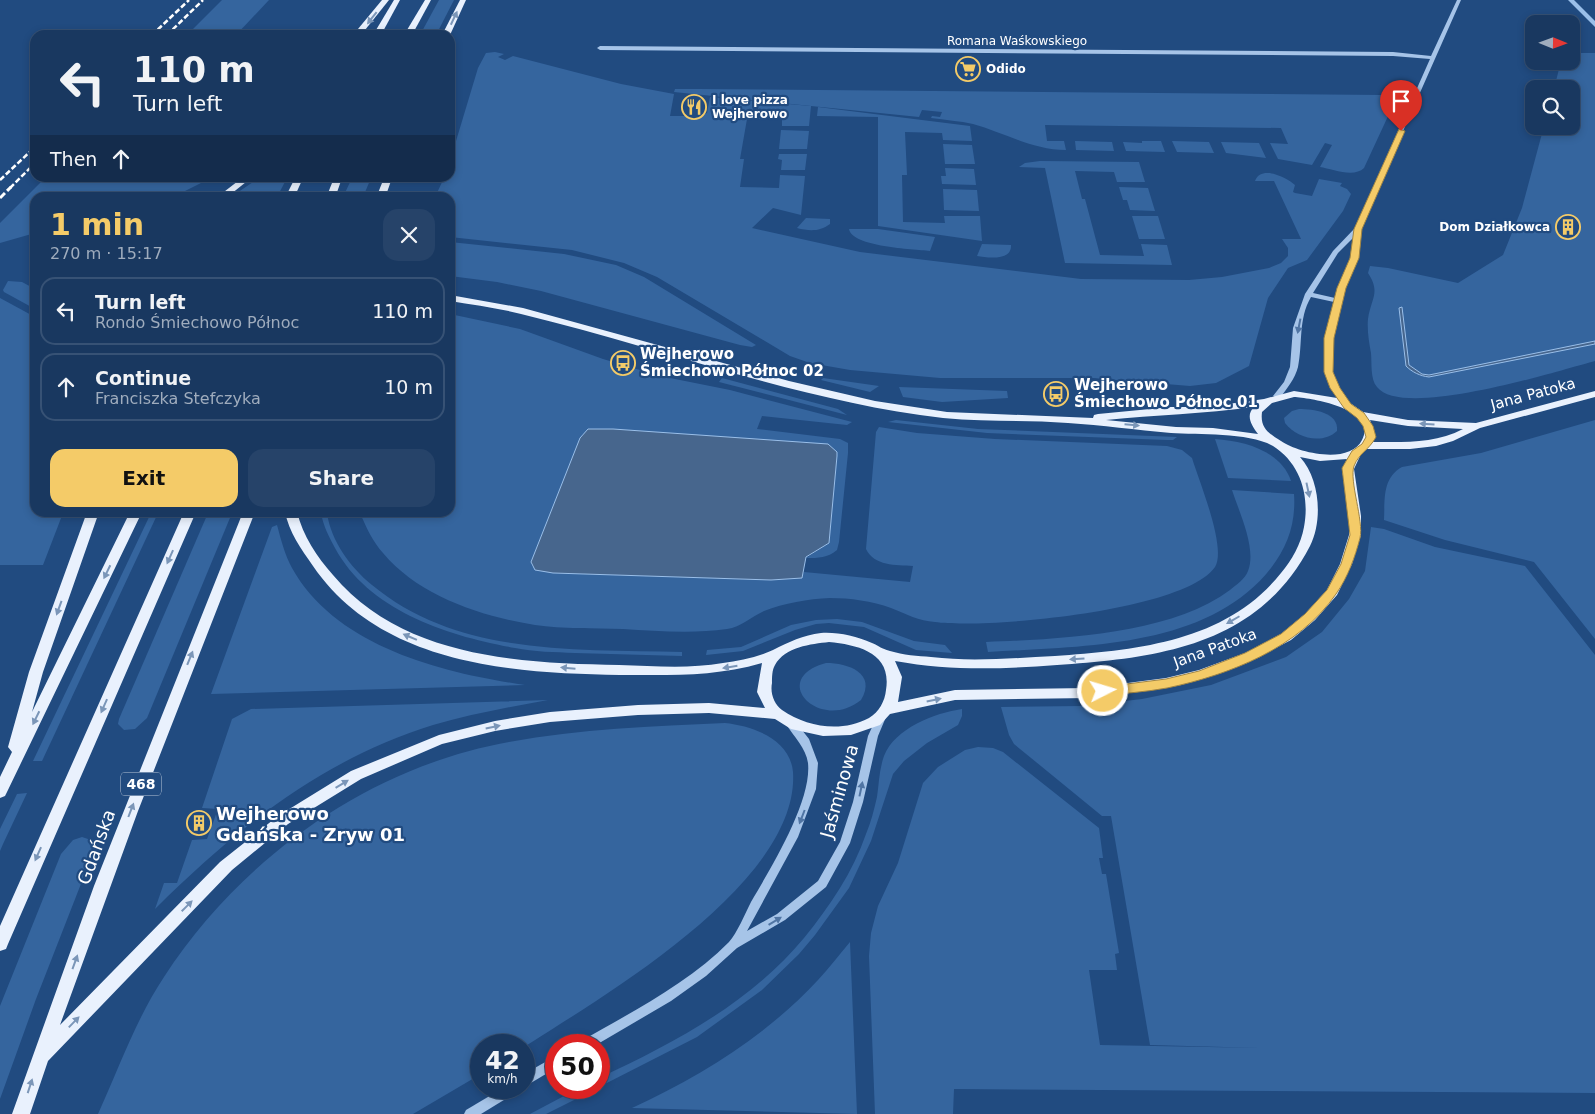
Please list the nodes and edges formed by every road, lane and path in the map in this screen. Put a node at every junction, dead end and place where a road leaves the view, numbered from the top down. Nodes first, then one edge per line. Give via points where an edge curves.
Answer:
1 (386, 0) edge
2 (398, 0) edge
3 (428, 0) edge
4 (463, 0) edge
5 (1459, 0) edge
6 (361, 30) edge
7 (380, 30) edge
8 (411, 30) edge
9 (448, 30) edge
10 (600, 48) dead end
11 (1434, 58) junction
12 (242, 182) edge
13 (228, 192) edge
14 (1358, 229) junction
15 (1308, 294) junction
16 (455, 299) edge
17 (1338, 301) junction
18 (1595, 394) edge
19 (1277, 396) junction
20 (1265, 402) junction
21 (1347, 406) junction
22 (1360, 415) junction
23 (1066, 419) junction
24 (1476, 426) junction
25 (1269, 440) junction
26 (1284, 449) junction
27 (1361, 450) junction
28 (92, 517) edge
29 (134, 517) edge
30 (188, 517) edge
31 (247, 517) edge
32 (293, 517) edge
33 (777, 654) junction
34 (881, 654) junction
35 (776, 714) junction
36 (884, 714) junction
37 (791, 724) junction
38 (8, 776) junction
39 (0, 792) edge
40 (0, 944) edge
41 (733, 945) junction
42 (605, 1034) edge
43 (40, 1057) junction
44 (495, 1099) edge
45 (21, 1114) edge
46 (470, 1114) edge

1 -> 6 main road
2 - 7 main road
3 - 8 main road
9 -> 4 main road
5 - 11 street
10 - 11 street, Romana Waśkowskiego via 1393,54
11 - 14 street
12 - 13 main road
14 - 15 street via 1335,252
14 - 17 street via 1354,258
15 - 17 street
15 -> 19 street via 1298,328 1294,367
16 - 23 main road via 519,310 795,386 876,404 947,415
17 - 21 street via 1329,338 1328,372
18 - 24 main road, Jana Patoka
19 - 20 main road
19 - 21 main road via 1312,395
20 - 23 main road via 1206,410
20 - 25 main road via 1257,410 1255,420
21 - 22 main road
24 -> 22 main road, Jana Patoka via 1408,423
22 - 27 main road, Jana Patoka via 1371,437
23 -> 25 main road via 1213,431
24 - 27 main road via 1441,442
25 - 26 main road
26 - 27 main road via 1321,459 1340,458
26 -> 34 main road, Jana Patoka via 1300,465 1307,483 1311,511 1308,536 1300,557 1280,584 1267,598 1232,621 1191,639 1118,656 951,664
36 -> 27 main road, Jana Patoka via 955,695 1089,693 1166,683 1250,656 1286,637 1332,592 1346,564 1355,535 1348,468
28 -> 38 main road via 36,672
29 -> 38 main road
30 -> 40 main road
43 -> 31 main road, Gdańska / 468 via 125,826
33 -> 32 main road via 742,665 708,670 585,670 494,662 440,648 389,628 349,600 328,579 308,549
33 - 34 main road via 800,641 829,637 858,642
33 - 35 main road via 768,664 762,689
34 - 36 main road via 895,673 897,689
35 - 37 main road
43 -> 35 main road via 226,866 283,820 356,775 439,740 495,726 550,718 630,710 709,708
36 - 37 main road via 863,727 842,732 815,732
41 -> 36 street, Jaśminowa via 781,917 822,884 845,843 873,736
37 -> 41 street, Jaśminowa via 805,742 813,763 811,789 793,837
38 - 39 main road
41 - 42 street, Jaśminowa via 667,997
45 -> 43 main road, Gdańska / 468
44 - 46 street

